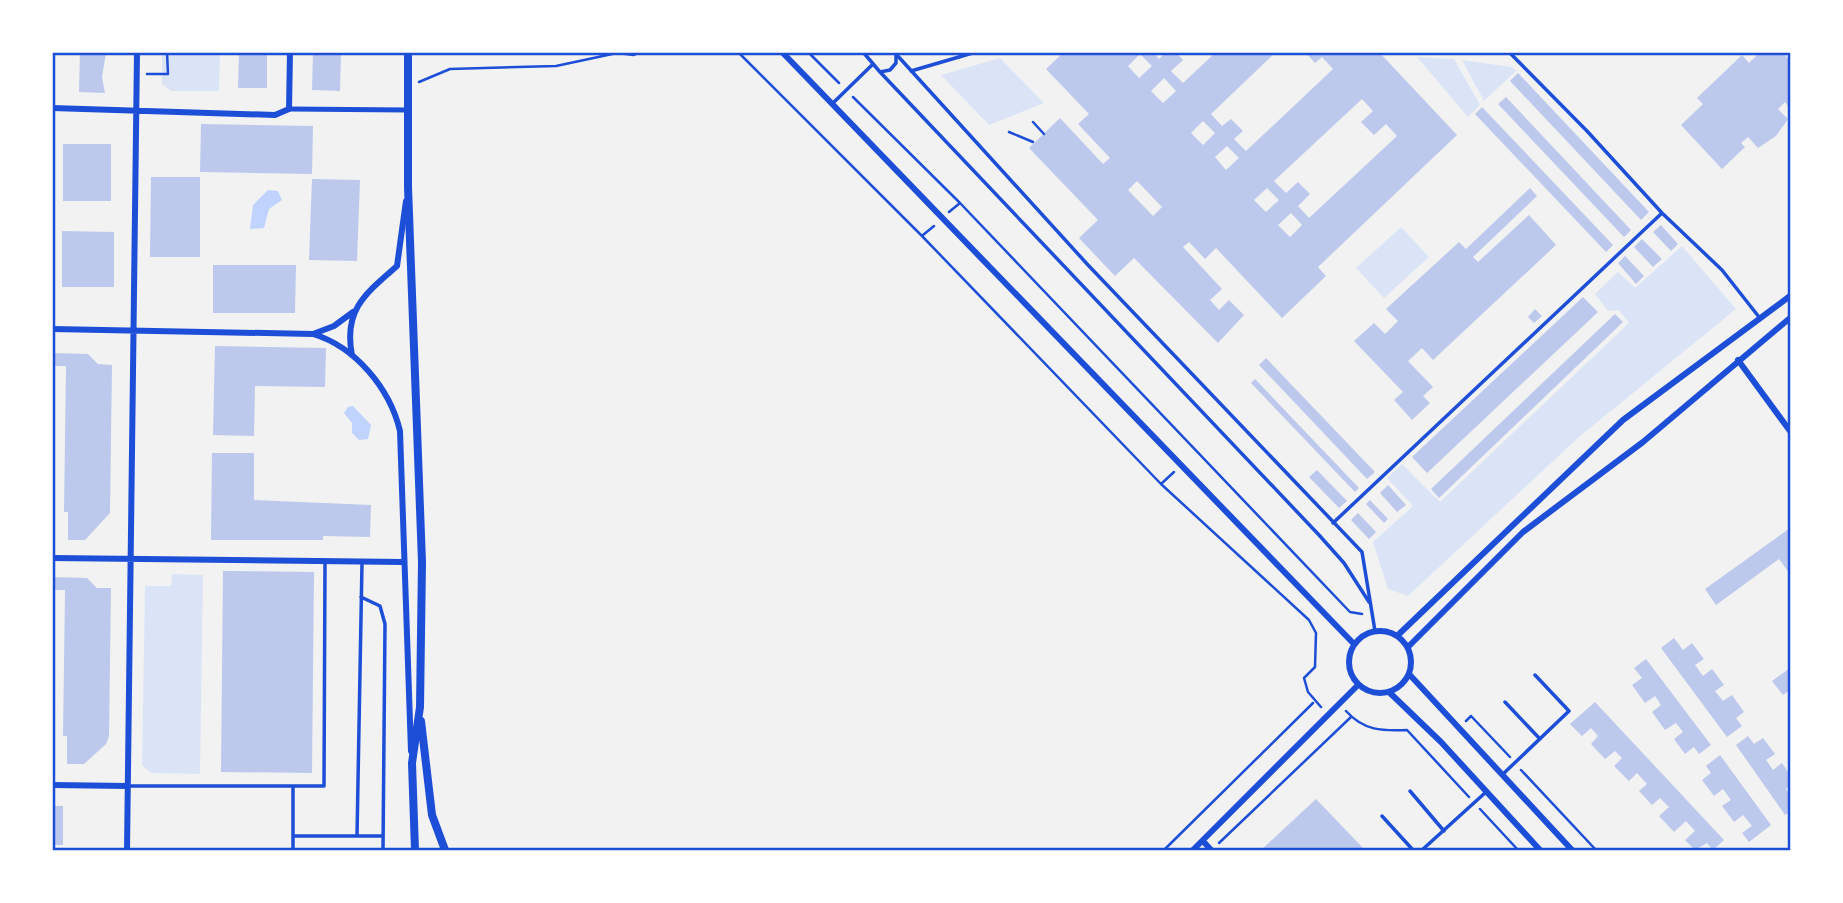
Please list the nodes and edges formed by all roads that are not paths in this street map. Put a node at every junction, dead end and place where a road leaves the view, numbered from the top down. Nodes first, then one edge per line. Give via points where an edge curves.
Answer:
1 (136, 52) edge
2 (290, 52) edge
3 (408, 52) edge
4 (782, 52) edge
5 (863, 52) edge
6 (976, 52) edge
7 (895, 53) edge
8 (1508, 53) edge
9 (872, 65) junction
10 (911, 71) junction
11 (880, 72) junction
12 (832, 104) junction
13 (52, 108) edge
14 (289, 109) junction
15 (136, 110) junction
16 (407, 110) junction
17 (408, 187) junction
18 (1662, 213) junction
19 (1790, 296) edge
20 (353, 312) junction
21 (1759, 317) junction
22 (1790, 318) edge
23 (52, 329) edge
24 (133, 329) junction
25 (313, 334) junction
26 (352, 355) junction
27 (1738, 360) junction
28 (1790, 431) edge
29 (1334, 523) junction
30 (52, 558) edge
31 (130, 558) junction
32 (325, 562) junction
33 (402, 562) junction
34 (362, 563) junction
35 (361, 597) junction
36 (1370, 604) junction
37 (1375, 631) junction
38 (1397, 636) junction
39 (1354, 644) junction
40 (1408, 647) junction
41 (1409, 674) junction
42 (1535, 675) dead end
43 (1358, 685) junction
44 (1390, 692) junction
45 (1505, 702) dead end
46 (420, 707) junction
47 (1540, 739) junction
48 (412, 764) junction
49 (1502, 775) junction
50 (52, 785) edge
51 (128, 786) junction
52 (293, 786) junction
53 (1410, 791) dead end
54 (1486, 792) junction
55 (1382, 816) dead end
56 (1444, 831) junction
57 (293, 835) junction
58 (358, 836) junction
59 (383, 836) junction
60 (1203, 841) junction
61 (127, 850) edge
62 (293, 850) edge
63 (383, 850) edge
64 (415, 850) edge
65 (445, 850) edge
66 (1193, 850) edge
67 (1211, 850) edge
68 (1413, 850) edge
69 (1422, 850) edge
70 (1540, 850) edge
71 (1572, 850) edge

1 - 15 street
2 - 14 street
3 - 16 street
4 - 12 street
5 - 9 lane
6 - 10 lane
7 - 10 lane
7 - 11 lane via 896,63
8 - 18 lane
9 - 11 lane
9 - 12 lane
10 - 29 lane
11 - 36 lane via 1327,544
12 - 39 street
13 - 15 street
14 - 15 street via 275,115
14 - 16 street
15 - 24 street
16 - 17 street
17 - 20 street via 397,266 373,286
17 - 46 street via 419,432
18 - 21 lane via 1722,270
18 - 29 lane
19 - 21 street
20 - 25 street
20 - 26 street via 348,333
21 - 38 street via 1623,420
22 - 27 street
23 - 24 street
24 - 25 street
24 - 31 street
25 - 26 street via 335,340
26 - 33 street via 383,389 397,418
27 - 28 street
27 - 40 street via 1643,442 1523,532
29 - 36 lane via 1362,552
30 - 31 street
31 - 32 street
31 - 51 street
32 - 34 street
32 - 52 lane via 324,786
33 - 34 street
33 - 48 street
34 - 35 lane
35 - 58 lane
35 - 59 lane via 380,606 385,625
36 - 37 lane
37 - 38 street
37 - 39 street
38 - 40 street
39 - 43 street via 1349,669
40 - 41 street
41 - 44 street
41 - 49 street
42 - 47 lane via 1569,711
43 - 44 street via 1373,693
43 - 60 street
44 - 54 street
45 - 47 lane
46 - 48 street
46 - 65 street via 432,815
47 - 49 lane
48 - 64 street
49 - 71 street
50 - 51 street
51 - 52 lane
51 - 61 street
52 - 57 lane
53 - 56 lane
54 - 56 lane
54 - 70 street
55 - 68 lane
56 - 69 lane
57 - 58 lane
57 - 62 lane
58 - 59 lane
59 - 63 lane
60 - 66 street
60 - 67 street

